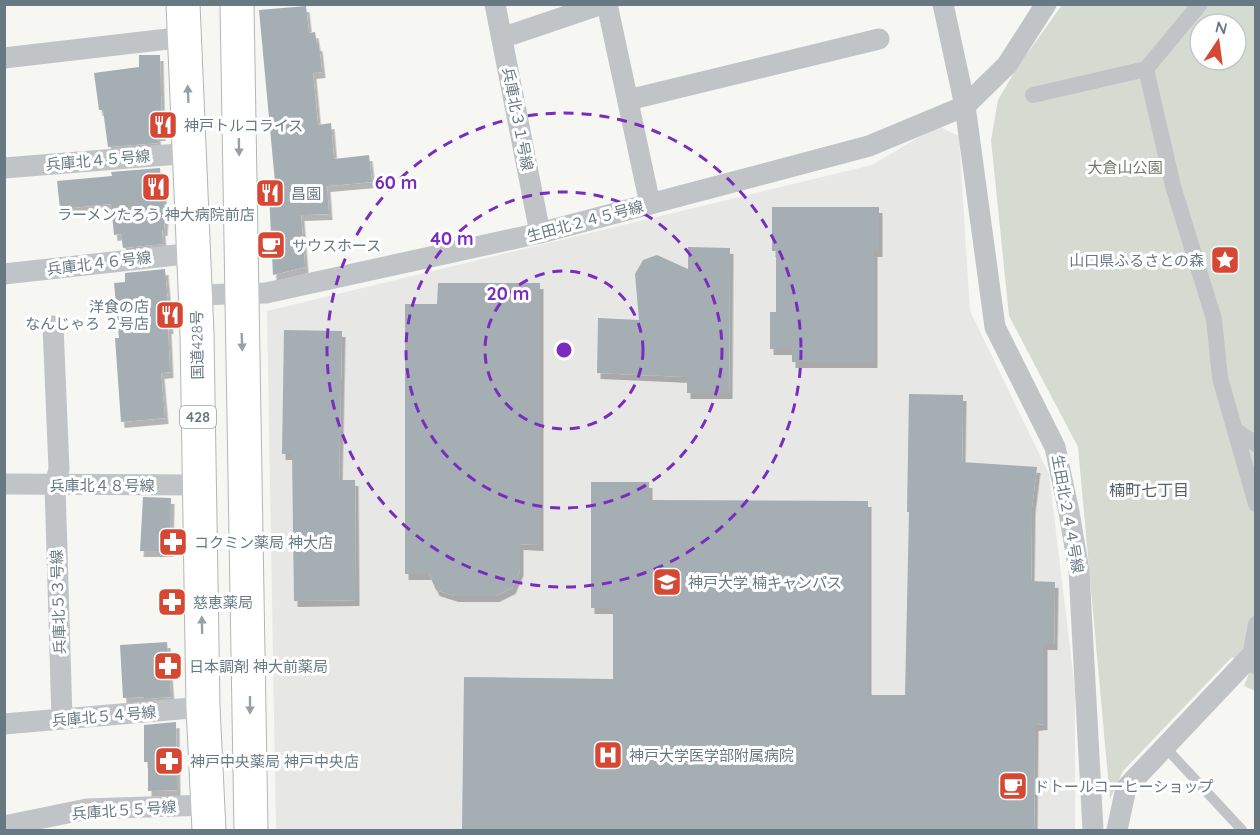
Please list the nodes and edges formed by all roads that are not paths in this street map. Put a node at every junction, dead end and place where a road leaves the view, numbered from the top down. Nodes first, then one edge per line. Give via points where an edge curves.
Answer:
1 (183, 4) edge
2 (237, 4) edge
3 (495, 4) edge
4 (602, 4) edge
5 (607, 4) edge
6 (943, 4) edge
7 (1046, 4) edge
8 (1200, 4) edge
9 (185, 37) junction
10 (502, 38) junction
11 (879, 39) dead end
12 (4, 58) edge
13 (1146, 69) junction
14 (1033, 95) dead end
15 (628, 100) junction
16 (965, 106) junction
17 (191, 153) junction
18 (4, 168) edge
19 (650, 204) junction
20 (540, 233) junction
21 (194, 253) junction
22 (4, 274) edge
23 (196, 295) junction
24 (241, 295) junction
25 (53, 326) dead end
26 (1235, 430) junction
27 (1256, 444) edge
28 (4, 484) edge
29 (55, 485) junction
30 (199, 485) junction
31 (1256, 504) edge
32 (1256, 624) edge
33 (1253, 662) edge
34 (203, 706) junction
35 (62, 719) junction
36 (4, 724) edge
37 (1165, 747) junction
38 (209, 818) edge
39 (4, 826) edge
40 (251, 831) edge
41 (1093, 831) edge
42 (1117, 831) edge
43 (1242, 831) edge

1 - 9 highway, 国道428号 / 428
2 -> 24 highway
3 - 10 street, 兵庫北３１号線
4 - 10 street
5 - 15 street
6 - 16 street, 生田北２４４号線
7 - 16 street via 1007,65
8 - 13 street
9 - 12 street
17 -> 9 highway, 国道428号 / 428
10 - 20 street, 兵庫北３１号線
11 - 15 street
13 - 14 street
13 - 26 street via 1173,186 1215,319 1220,378
15 - 19 street
16 - 19 street, 生田北２４５号線 via 869,146
16 - 41 street, 生田北２４４号線 via 995,327 1055,447 1069,512 1079,571
17 - 18 street, 兵庫北４５号線
17 - 21 highway, 国道428号 / 428
19 - 20 street, 生田北２４５号線
20 - 24 street, 生田北２４５号線 via 266,293
21 - 22 street, 兵庫北４６号線
21 - 23 highway, 国道428号 / 428
23 - 24 street, 生田北２４５号線
23 - 30 highway, 国道428号 / 428
24 -> 40 highway
25 - 29 street, 兵庫北５３号線 via 59,469
26 - 27 street
26 - 31 street
28 - 29 street, 兵庫北４８号線
29 - 30 street, 兵庫北４８号線
29 - 35 street, 兵庫北５３号線
34 -> 30 highway, 国道428号 / 428
32 - 33 street
33 - 37 street
34 - 35 street, 兵庫北５４号線
34 - 38 highway, 国道428号 / 428
35 - 36 street, 兵庫北５４号線
37 - 42 street via 1126,788
37 - 43 lane
38 - 39 street, 兵庫北５５号線 via 87,809

